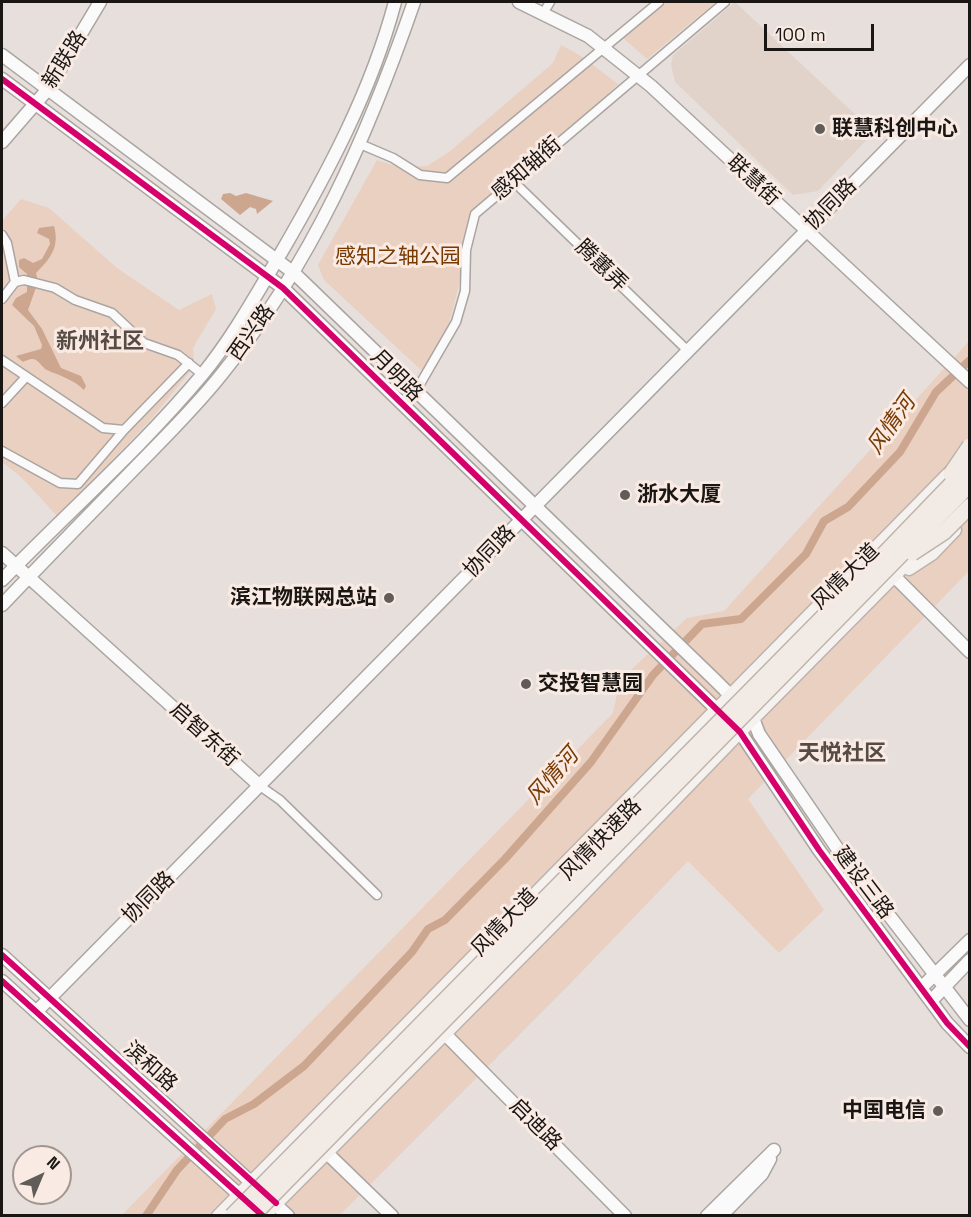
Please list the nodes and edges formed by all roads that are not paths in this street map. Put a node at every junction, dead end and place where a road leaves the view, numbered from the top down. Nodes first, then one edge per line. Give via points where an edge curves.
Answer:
1 (100, 2) edge
2 (395, 2) edge
3 (414, 2) edge
4 (519, 2) edge
5 (659, 2) edge
6 (725, 2) edge
7 (547, 7) edge
8 (604, 48) junction
9 (2, 55) edge
10 (969, 65) edge
11 (637, 75) junction
12 (2, 78) edge
13 (48, 89) junction
14 (36, 104) junction
15 (2, 142) edge
16 (360, 144) junction
17 (513, 182) junction
18 (806, 230) junction
19 (2, 235) edge
20 (277, 259) junction
21 (294, 273) junction
22 (268, 276) junction
23 (19, 281) junction
24 (283, 288) junction
25 (2, 299) edge
26 (688, 351) junction
27 (2, 360) edge
28 (189, 363) junction
29 (202, 374) junction
30 (25, 378) junction
31 (968, 381) edge
32 (416, 391) junction
33 (2, 403) edge
34 (123, 430) junction
35 (969, 446) edge
36 (2, 451) edge
37 (969, 452) edge
38 (969, 465) edge
39 (969, 484) edge
40 (969, 498) edge
41 (932, 503) junction
42 (969, 506) edge
43 (535, 507) junction
44 (969, 515) edge
45 (520, 521) junction
46 (2, 553) edge
47 (16, 565) junction
48 (891, 574) junction
49 (30, 576) junction
50 (2, 580) edge
51 (2, 605) edge
52 (969, 652) edge
53 (729, 696) junction
54 (716, 709) junction
55 (753, 718) junction
56 (740, 732) junction
57 (260, 786) junction
58 (377, 895) dead end
59 (969, 940) edge
60 (2, 955) edge
61 (969, 960) edge
62 (934, 974) junction
63 (2, 981) edge
64 (943, 986) junction
65 (921, 988) junction
66 (49, 999) junction
67 (931, 1001) junction
68 (36, 1012) junction
69 (969, 1020) edge
70 (445, 1034) junction
71 (969, 1047) edge
72 (327, 1153) junction
73 (252, 1180) junction
74 (238, 1194) junction
75 (276, 1203) junction
76 (218, 1215) edge
77 (232, 1215) edge
78 (252, 1215) edge
79 (263, 1215) edge
80 (288, 1215) edge
81 (392, 1215) edge
82 (625, 1215) edge
83 (707, 1215) edge
84 (721, 1215) edge

1 - 13 street, 新联路
2 - 20 street, 西兴路 via 359,108
3 - 16 street, 西兴路
4 - 7 street, 联慧街
5 - 8 street, 感知轴街
6 - 11 street, 感知轴街
7 - 8 street, 联慧街
8 - 11 street, 联慧街
8 - 16 street, 感知轴街 via 447,178 420,175
9 - 13 street, 月明路
10 - 18 street, 协同路
11 - 17 street, 感知轴街
11 - 18 street, 联慧街
12 - 14 street, 月明路
13 - 14 street, 新联路
13 - 20 street, 月明路
14 - 15 street, 新联路
14 - 22 street, 月明路
16 - 21 street, 西兴路
17 - 26 street, 腾蕙弄
17 - 32 street, 感知轴街 via 475,214 466,250 465,291 456,322
18 - 26 street, 协同路
18 - 31 street, 联慧街
19 - 23 street
20 - 21 street, 月明路
20 - 22 street, 西兴路
21 - 24 street, 西兴路
21 - 32 street, 月明路
22 - 24 street, 月明路
22 - 29 street, 西兴路
23 - 25 street
23 - 28 street via 40,283 112,313 144,343
24 - 45 street, 月明路
24 - 49 street, 西兴路 via 255,330 193,407
26 - 43 street, 协同路
27 - 30 street
28 - 29 street
28 - 34 street
29 - 47 street, 西兴路
30 - 33 street
30 - 34 street via 103,428
32 - 43 street, 月明路
34 - 36 street via 78,484 60,483
35 - 41 highway, bridge
37 - 53 main road, 风情大道
38 - 41 highway, 风情快速路, bridge
39 - 48 highway, 风情快速路, bridge
40 - 48 main road, 风情大道
41 - 77 highway, 风情快速路, bridge
42 - 48 highway, bridge via 944,532
43 - 45 street, 协同路
43 - 53 street, 月明路
44 - 48 main road via 932,554
45 - 54 street, 月明路
45 - 57 street, 协同路
46 - 47 street, 启智东街
47 - 49 street, 启智东街
47 - 50 street, 西兴路
48 - 52 street
48 - 55 main road, 风情大道
48 - 78 highway, 风情快速路, bridge
49 - 51 street, 西兴路
49 - 57 street, 启智东街
53 - 54 main road, 风情大道
53 - 55 street, 月明路
54 - 56 street, 月明路
54 - 73 main road, 风情大道
55 - 56 main road, 风情大道
55 - 62 street, 建设三路 via 759,734 837,848
56 - 65 street, 建设三路 via 819,850
56 - 70 main road, 风情大道
57 - 58 street, 启智东街 via 280,800
57 - 66 street, 协同路
59 - 62 street
60 - 66 street, 滨和路
61 - 64 street
62 - 64 street, 建设三路
62 - 65 street
63 - 68 street, 滨和路
64 - 67 street
64 - 69 street, 建设三路
65 - 67 street, 建设三路
66 - 68 street, 协同路
66 - 73 street, 滨和路
67 - 71 street, 建设三路
68 - 74 street, 滨和路
70 - 72 main road, 风情大道
70 - 82 street, 启迪路
72 - 75 main road, 风情大道
72 - 81 street
73 - 74 main road, 风情大道
73 - 75 street, 滨和路
74 - 76 main road, 风情大道
74 - 79 street, 滨和路
75 - 79 main road, 风情大道
75 - 80 street, 滨和路
83 - 84 street via 774,1150 762,1174

